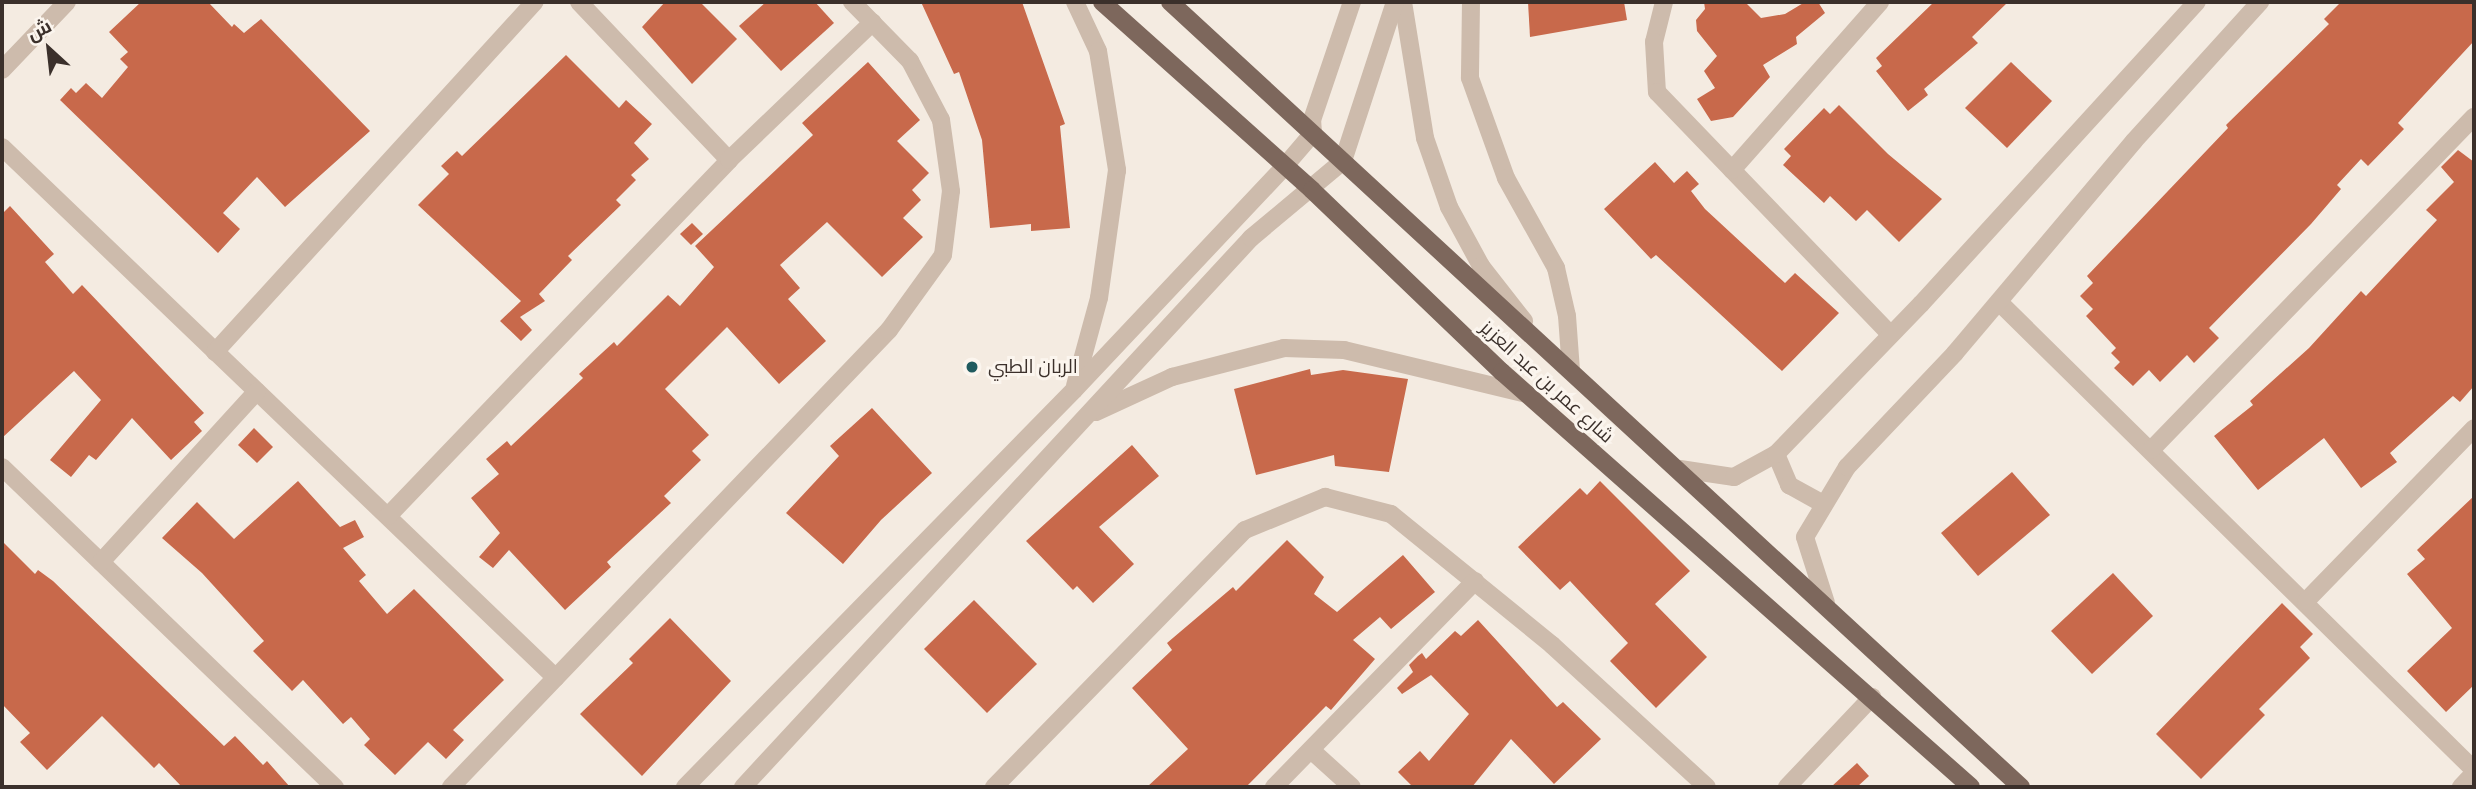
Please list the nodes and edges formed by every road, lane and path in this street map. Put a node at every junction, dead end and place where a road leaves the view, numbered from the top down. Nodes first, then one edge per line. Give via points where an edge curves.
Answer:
1 (66, 2) edge
2 (535, 2) edge
3 (579, 2) edge
4 (852, 2) edge
5 (1075, 2) edge
6 (1102, 2) edge
7 (1170, 2) edge
8 (1352, 2) edge
9 (1395, 2) edge
10 (1403, 2) edge
11 (1471, 2) edge
12 (1664, 2) edge
13 (1880, 2) edge
14 (2197, 2) edge
15 (2260, 2) edge
16 (873, 22) junction
17 (2, 71) edge
18 (2474, 117) edge
19 (1313, 133) junction
20 (2, 147) edge
21 (729, 160) junction
22 (1343, 161) junction
23 (1284, 167) junction
24 (1732, 170) junction
25 (1312, 190) junction
26 (2000, 303) junction
27 (1892, 335) junction
28 (1536, 338) junction
29 (215, 352) junction
30 (1571, 370) junction
31 (1074, 390) junction
32 (257, 391) junction
33 (1527, 394) junction
34 (1086, 416) junction
35 (2474, 428) edge
36 (2151, 450) junction
37 (1776, 454) junction
38 (2, 467) edge
39 (1680, 469) junction
40 (1822, 503) junction
41 (388, 516) junction
42 (101, 562) junction
43 (1475, 581) junction
44 (2306, 601) junction
45 (1826, 603) junction
46 (556, 677) junction
47 (1872, 697) junction
48 (1311, 750) junction
49 (2474, 771) edge
50 (999, 785) edge
51 (335, 787) edge
52 (451, 787) edge
53 (685, 787) edge
54 (743, 787) edge
55 (1274, 787) edge
56 (1352, 787) edge
57 (1707, 787) edge
58 (1787, 787) edge
59 (1971, 787) edge
60 (2021, 787) edge
61 (2461, 787) edge

1 - 17 street
2 - 29 street
3 - 21 street
4 - 16 street
5 - 31 street via 1098,51 1117,170 1099,298
6 - 23 main road, شارع عمر بن عبد العزيز
7 - 19 main road, شارع عمر بن عبد العزيز
8 - 19 street via 1312,120
9 - 22 street
10 - 28 street via 1425,138 1449,207 1481,266
11 - 30 street via 1470,78 1506,178 1556,268 1567,316
12 - 24 street via 1654,42 1657,92
13 - 24 street
14 - 27 street
15 - 26 street via 2134,141
16 - 21 street
16 - 46 street via 910,61 941,120 951,191 943,256 889,330
18 - 36 street
19 - 22 main road, شارع عمر بن عبد العزيز
19 - 23 street
20 - 29 street
21 - 41 street
22 - 25 street
22 - 28 main road, شارع عمر بن عبد العزيز
23 - 25 main road, شارع عمر بن عبد العزيز
23 - 31 street
24 - 27 street
25 - 33 main road, شارع عمر بن عبد العزيز
25 - 34 street via 1251,238
26 - 36 street
26 - 40 street via 1847,467
27 - 37 street
28 - 30 main road, شارع عمر بن عبد العزيز
29 - 32 street
30 - 39 main road, شارع عمر بن عبد العزيز
31 - 53 street
32 - 41 street
32 - 42 street
33 - 34 street via 1344,350 1284,348 1172,377
33 - 47 main road, شارع عمر بن عبد العزيز
34 - 54 street
35 - 44 street
36 - 44 street
37 - 39 street via 1734,477
37 - 40 street via 1789,485
38 - 42 street
39 - 45 main road, شارع عمر بن عبد العزيز
40 - 45 street via 1805,537
41 - 46 street
42 - 51 street
43 - 48 street
43 - 50 street via 1391,514 1325,497 1245,530
43 - 57 street
44 - 49 street
45 - 60 main road, شارع عمر بن عبد العزيز
46 - 52 street
47 - 58 street
47 - 59 main road, شارع عمر بن عبد العزيز
48 - 55 street
48 - 56 street
49 - 61 street

